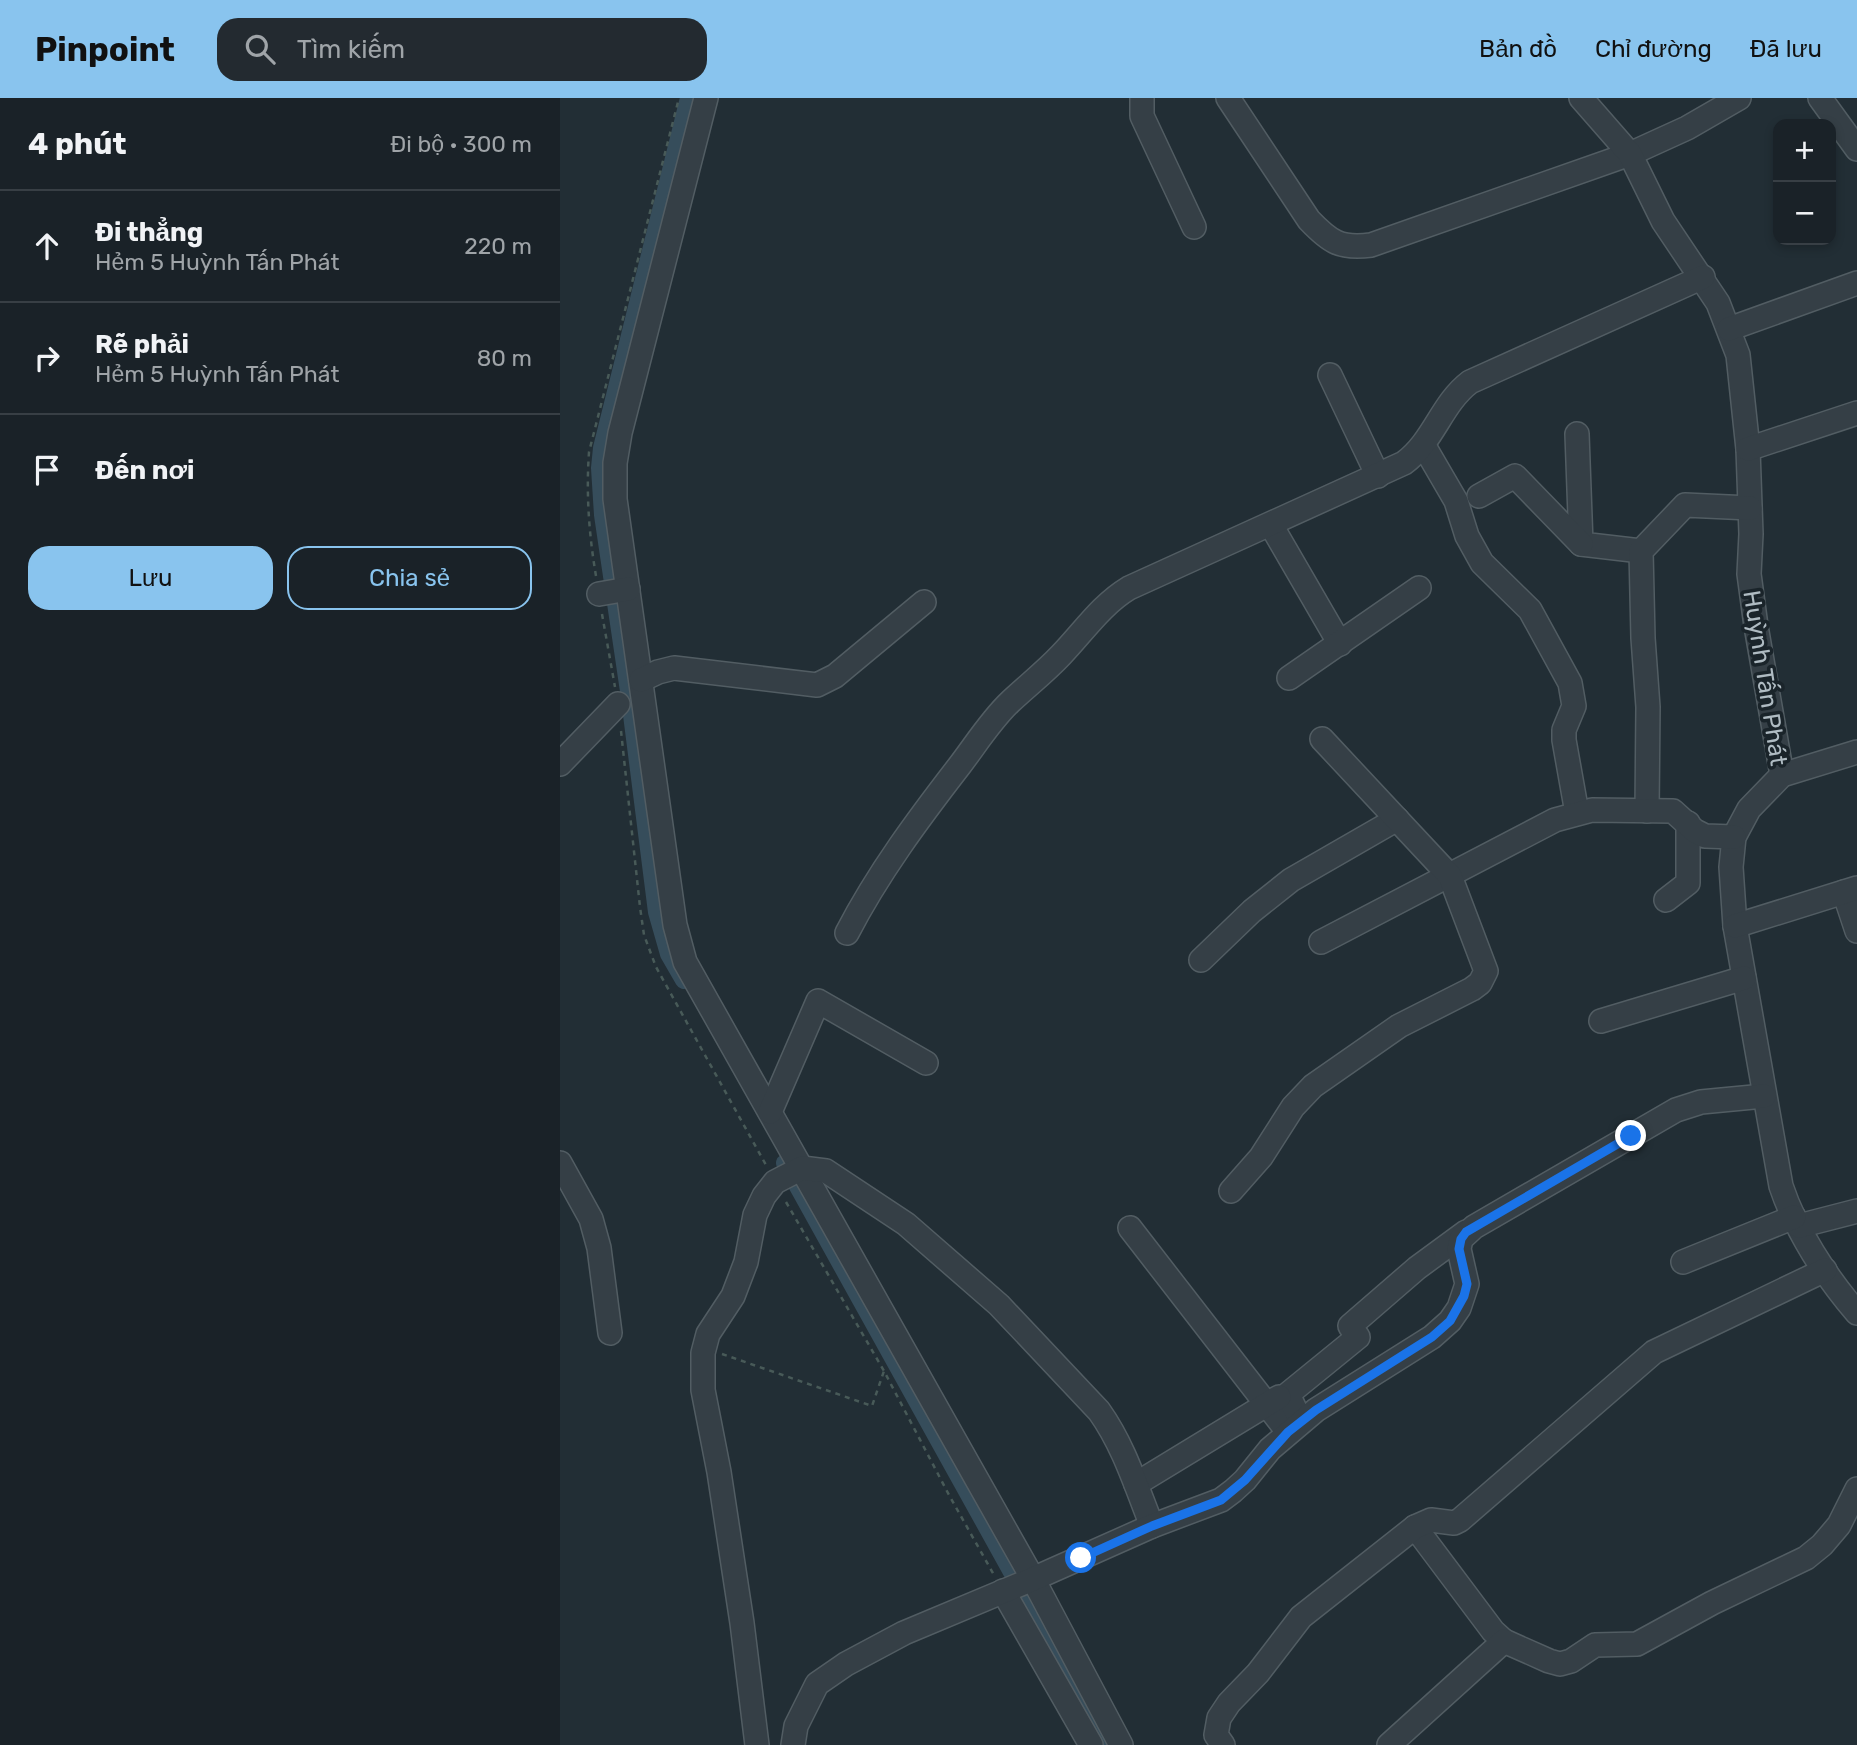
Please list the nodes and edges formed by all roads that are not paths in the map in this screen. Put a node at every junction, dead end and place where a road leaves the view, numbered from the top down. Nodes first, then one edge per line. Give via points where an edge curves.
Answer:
1 (706, 98) edge
2 (1142, 98) edge
3 (1228, 98) edge
4 (1581, 98) edge
5 (1739, 98) edge
6 (1820, 98) edge
7 (1857, 149) edge
8 (1630, 154) junction
9 (1194, 226) dead end
10 (1703, 277) junction
11 (1857, 283) edge
12 (1729, 330) junction
13 (1329, 375) dead end
14 (1857, 413) edge
15 (1577, 434) dead end
16 (1424, 446) junction
17 (1748, 449) junction
18 (1378, 476) junction
19 (1479, 496) dead end
20 (1750, 508) junction
21 (1270, 525) junction
22 (1581, 544) junction
23 (1641, 551) junction
24 (1419, 588) dead end
25 (628, 589) junction
26 (599, 594) road end
27 (924, 602) dead end
28 (1340, 644) junction
29 (1289, 678) dead end
30 (640, 680) junction
31 (618, 704) road end
32 (1322, 739) dead end
33 (1857, 752) edge
34 (560, 764) edge
35 (1782, 775) junction
36 (1647, 811) junction
37 (1577, 813) junction
38 (1397, 819) junction
39 (1688, 823) junction
40 (1734, 836) junction
41 (1450, 876) junction
42 (1850, 890) edge
43 (1666, 900) dead end
44 (1735, 926) junction
45 (1857, 931) edge
46 (848, 933) dead end
47 (1321, 942) dead end
48 (1201, 960) dead end
49 (1744, 978) junction
50 (1601, 1021) dead end
51 (926, 1063) dead end
52 (1764, 1096) junction
53 (770, 1112) junction
54 (560, 1163) edge
55 (802, 1168) junction
56 (1231, 1191) dead end
57 (1857, 1211) edge
58 (1796, 1221) junction
59 (1130, 1228) dead end
60 (1466, 1232) junction
61 (1683, 1262) dead end
62 (1825, 1270) junction
63 (1857, 1314) edge
64 (610, 1333) dead end
65 (1293, 1390) junction
66 (1266, 1404) junction
67 (1295, 1427) junction
68 (1136, 1484) junction
69 (1857, 1489) edge
70 (1152, 1526) junction
71 (1415, 1527) junction
72 (1020, 1585) junction
73 (1504, 1641) junction
74 (757, 1745) edge
75 (793, 1745) edge
76 (1091, 1745) edge
77 (1121, 1745) edge
78 (1223, 1745) edge
79 (1389, 1745) edge

1 - 25 street via 617,453 615,499
2 - 9 street via 1142,116
3 - 8 street via 1309,220 1325,236 1354,247 1371,245
4 - 8 street, Huỳnh Tấn Phát
5 - 8 street
6 - 7 street
8 - 10 street, Huỳnh Tấn Phát via 1663,221
10 - 12 street, Huỳnh Tấn Phát
10 - 16 street via 1470,382 1447,404
11 - 12 street
12 - 17 street, Huỳnh Tấn Phát via 1738,355
13 - 18 street
14 - 17 street
15 - 22 street
16 - 18 street
16 - 37 street via 1456,501 1478,557 1530,610 1570,683 1574,706 1563,740
17 - 20 street, Huỳnh Tấn Phát
18 - 21 street
19 - 22 street via 1515,476
20 - 23 street via 1685,505
20 - 35 street, Huỳnh Tấn Phát via 1749,574
21 - 28 street
21 - 46 street via 1129,588 1100,610 979,740 920,818
22 - 23 street
23 - 36 street
24 - 28 street
25 - 26 street
25 - 30 street
27 - 30 street via 835,676 817,685 674,668
28 - 29 street
30 - 53 street via 683,954
31 - 34 street
32 - 38 street
33 - 35 street
35 - 40 street, Huỳnh Tấn Phát via 1749,809
36 - 37 street
36 - 39 street via 1673,811
37 - 41 street
38 - 41 street
38 - 48 street via 1291,880
39 - 40 street via 1705,836
39 - 43 street via 1688,883
40 - 44 street, Huỳnh Tấn Phát
41 - 47 street
41 - 56 street via 1485,977 1472,989 1399,1026 1313,1086
42 - 44 street
42 - 45 street
44 - 49 street, Huỳnh Tấn Phát
49 - 50 street
49 - 52 street, Huỳnh Tấn Phát
51 - 53 street via 818,1001
52 - 58 street, Huỳnh Tấn Phát via 1781,1186
52 - 60 street via 1701,1102 1676,1110
53 - 55 street
54 - 64 street via 590,1219 599,1248
55 - 68 street via 826,1171 906,1224 999,1305 1099,1412 1121,1447
55 - 72 street
55 - 74 street via 775,1182 764,1196 733,1296 708,1334 703,1353 704,1390
57 - 58 street
58 - 61 street
58 - 62 street, Huỳnh Tấn Phát
59 - 66 street
60 - 65 street via 1350,1326 1358,1337
60 - 67 street via 1459,1249 1467,1284 1450,1321
62 - 63 street, Huỳnh Tấn Phát
62 - 71 street via 1654,1352 1460,1520 1431,1520
65 - 66 street
65 - 67 street via 1288,1394
66 - 67 street
66 - 68 street
67 - 70 street via 1221,1500
68 - 70 street
69 - 73 street via 1839,1525 1806,1558 1637,1644 1595,1645 1560,1664
70 - 72 street
71 - 73 street
71 - 78 street via 1301,1617 1219,1718 1216,1735
72 - 75 street via 904,1633 817,1684 796,1726
72 - 76 street
72 - 77 street
73 - 79 street

